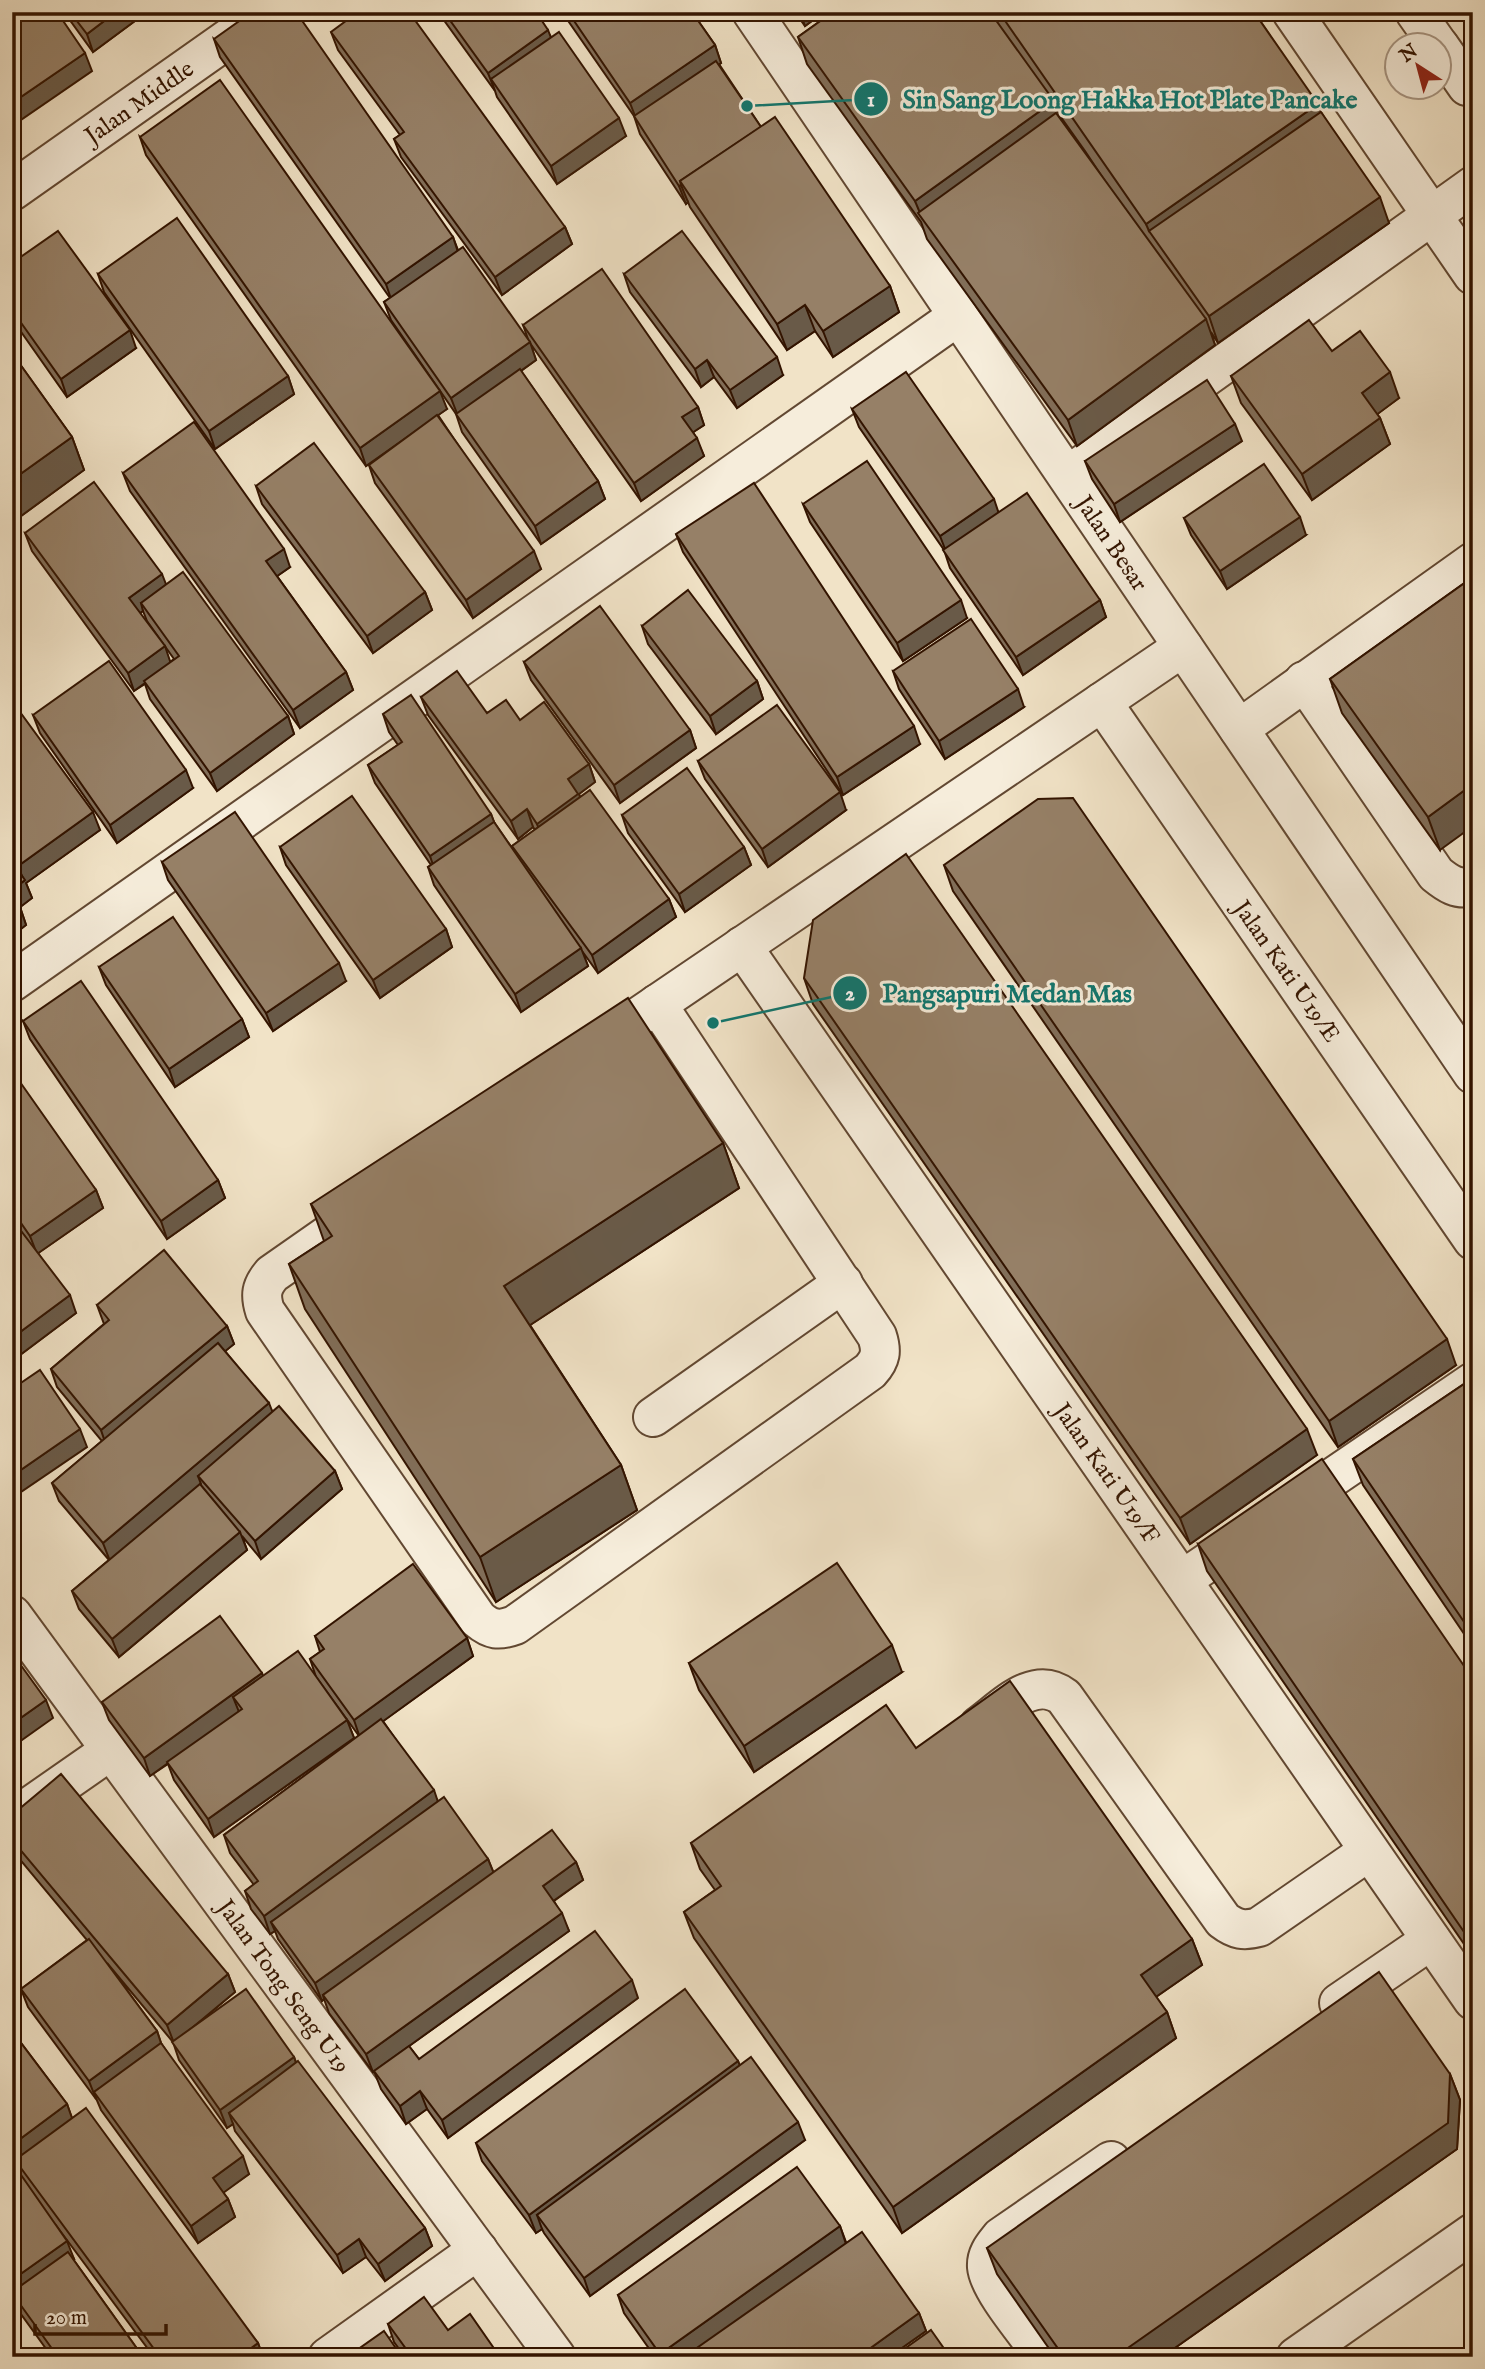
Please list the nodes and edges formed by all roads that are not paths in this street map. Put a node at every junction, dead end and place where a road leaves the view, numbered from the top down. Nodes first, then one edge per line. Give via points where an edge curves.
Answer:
1 (266, 12) edge
2 (752, 12) edge
3 (1292, 12) edge
4 (1415, 12) edge
5 (1429, 32) edge
6 (821, 42) edge
7 (788, 65) junction
8 (1454, 67) edge
9 (1467, 86) dead end
10 (1473, 186) edge
11 (12, 191) edge
12 (1431, 217) junction
13 (1473, 275) edge
14 (958, 316) junction
15 (1067, 476) junction
16 (1473, 562) edge
17 (1183, 647) junction
18 (1304, 681) junction
19 (1101, 702) junction
20 (1239, 729) junction
21 (1473, 886) edge
22 (742, 946) junction
23 (12, 982) edge
24 (657, 1004) junction
25 (566, 1067) edge
26 (1473, 1074) edge
27 (396, 1187) edge
28 (1473, 1241) edge
29 (842, 1283) junction
30 (1473, 1382) edge
31 (653, 1417) dead end
32 (1182, 1580) junction
33 (12, 1615) edge
34 (948, 1748) edge
35 (111, 1750) junction
36 (12, 1819) edge
37 (1369, 1851) junction
38 (1431, 1940) junction
39 (1473, 2000) edge
40 (1307, 2026) edge
41 (1137, 2143) edge
42 (1473, 2233) edge
43 (478, 2250) junction
44 (1042, 2353) edge
45 (328, 2357) edge
46 (556, 2357) edge
47 (1296, 2357) edge

1 - 11 street, Jalan Middle
2 - 7 street, Jalan Besar
3 - 12 street
4 - 5 street
6 - 7 street
7 - 14 street, Jalan Besar
8 - 9 street
10 - 12 street
12 - 13 street
12 - 15 street
14 - 15 street, Jalan Besar
14 - 23 street
15 - 17 street, Jalan Besar
16 - 18 street
17 - 19 street
17 - 20 street, Jalan Besar
18 - 20 street
18 - 21 street via 1436,874 1449,885
19 - 22 street
19 - 28 street, Jalan Kati U19/E
20 - 26 street, Jalan Besar
22 - 24 street
22 - 32 street, Jalan Kati U19/F
24 - 25 street
24 - 29 street
27 - 29 street via 272,1274 263,1284 261,1298 273,1322 488,1628 515,1625 870,1371 879,1361 881,1348
29 - 31 street
30 - 32 street
32 - 37 street, Jalan Kati U19/F
33 - 35 street, Jalan Tong Seng U19
34 - 37 street via 1027,1692 1053,1689 1064,1697 1233,1928 1259,1927
35 - 36 street
35 - 43 street, Jalan Tong Seng U19
37 - 38 street, Jalan Kati U19/F
38 - 39 street, Jalan Kati U19/F
38 - 40 street
41 - 44 street via 1001,2237 990,2250 987,2266 993,2283
42 - 47 street
43 - 45 street
43 - 46 street, Jalan Tong Seng U19

